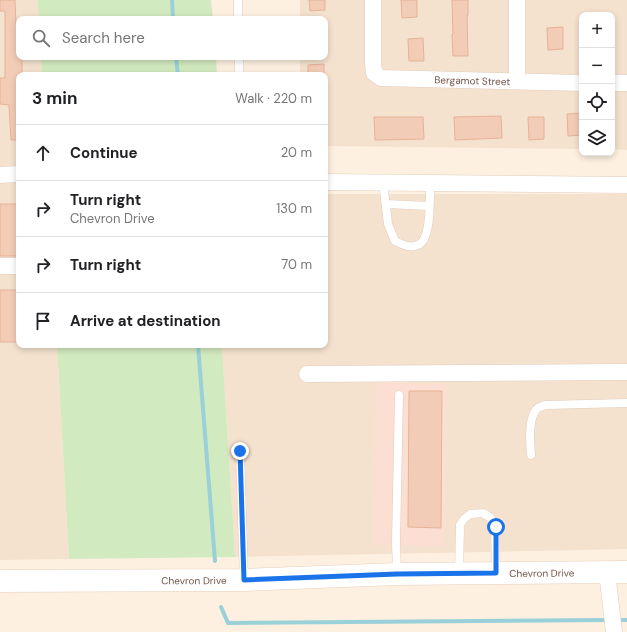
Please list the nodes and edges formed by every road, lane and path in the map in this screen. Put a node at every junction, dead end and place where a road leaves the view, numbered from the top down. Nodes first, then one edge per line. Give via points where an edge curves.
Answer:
1 (238, 0) edge
2 (373, 0) edge
3 (517, 0) edge
4 (238, 16) edge
5 (239, 60) edge
6 (239, 72) edge
7 (517, 81) junction
8 (579, 83) edge
9 (615, 83) edge
10 (627, 83) edge
11 (16, 174) edge
12 (0, 175) edge
13 (328, 182) edge
14 (383, 182) junction
15 (430, 182) junction
16 (627, 185) edge
17 (386, 204) junction
18 (429, 206) junction
19 (0, 266) edge
20 (16, 266) edge
21 (627, 372) edge
22 (307, 374) dead end
23 (399, 395) dead end
24 (627, 403) edge
25 (240, 451) dead end
26 (530, 455) dead end
27 (617, 572) edge
28 (458, 573) junction
29 (496, 573) junction
30 (397, 574) junction
31 (244, 580) junction
32 (0, 581) edge
33 (613, 631) edge

1 - 4 lane
2 - 7 street, Bergamot Street via 374,73 382,78
3 - 7 street
5 - 6 lane
7 - 8 street, Bergamot Street
9 - 10 street
11 - 12 street
13 - 14 street
14 - 15 street
14 - 17 lane
15 - 16 street
15 - 18 lane
17 - 18 lane
17 - 18 lane via 388,224 395,241 415,247 422,243 425,237
19 - 20 street
21 - 22 street
23 - 30 lane
24 - 26 lane via 545,405 537,408 530,431
25 - 31 lane
27 - 29 main road, Chevron Drive
27 - 33 street via 611,607
28 - 29 main road, Chevron Drive
28 - 29 lane via 460,525 470,514 483,513 491,518 496,527
28 - 30 main road, Chevron Drive
30 - 31 main road, Chevron Drive
31 - 32 main road, Chevron Drive

